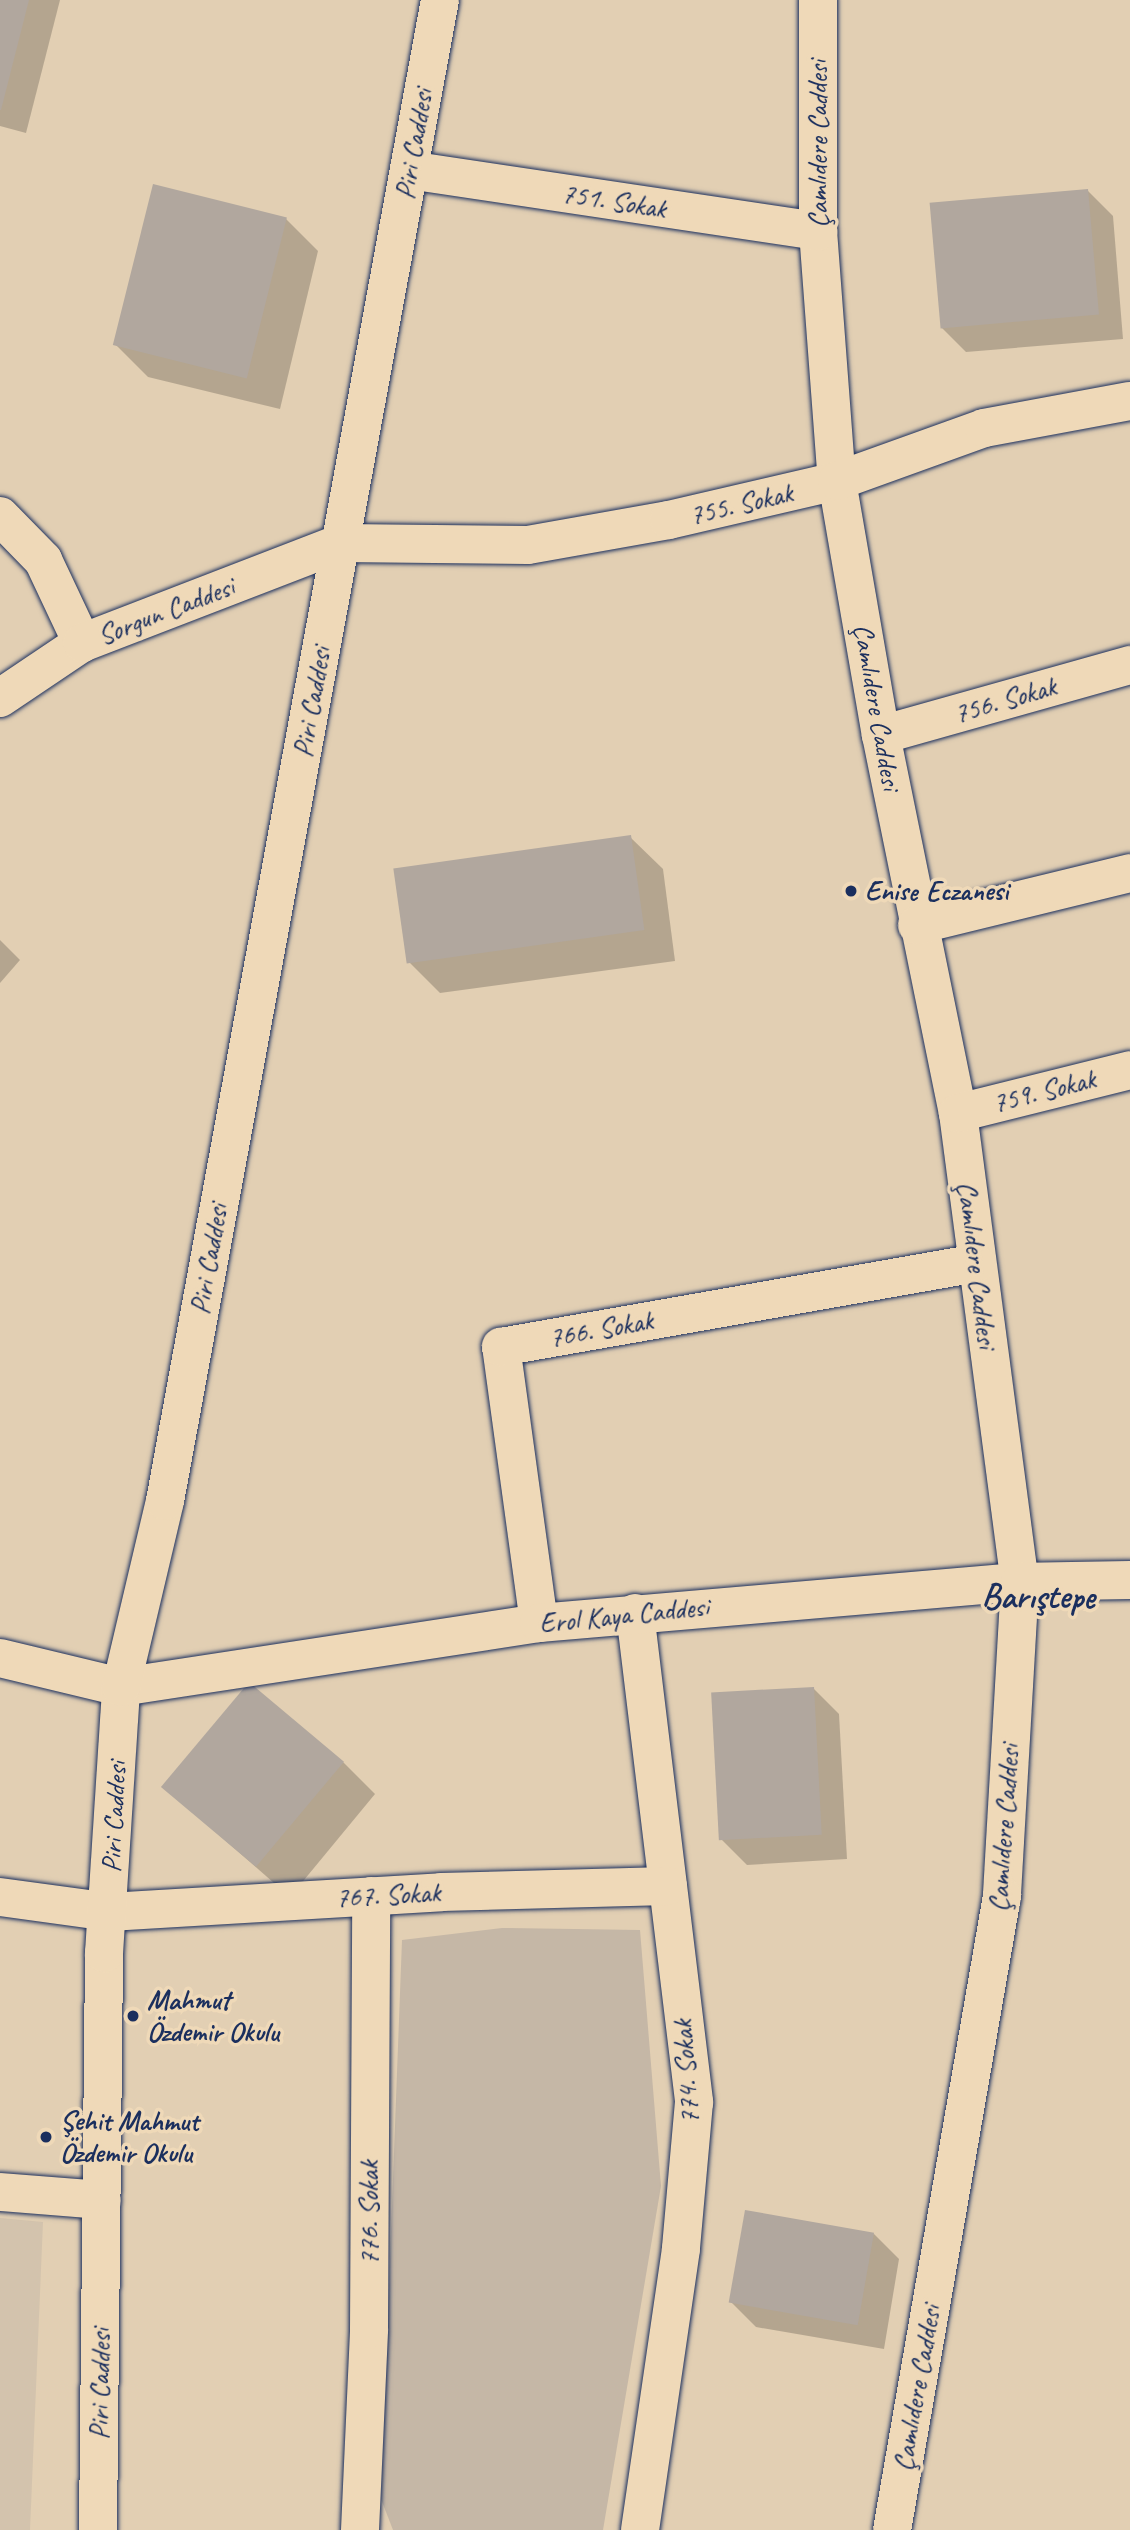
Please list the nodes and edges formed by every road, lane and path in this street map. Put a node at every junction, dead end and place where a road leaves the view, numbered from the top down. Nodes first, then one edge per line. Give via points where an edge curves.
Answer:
1 (440, 0) edge
2 (818, 0) edge
3 (409, 170) junction
4 (818, 232) junction
5 (1130, 401) edge
6 (837, 481) junction
7 (0, 516) edge
8 (341, 543) junction
9 (82, 643) junction
10 (1130, 665) edge
11 (0, 698) edge
12 (881, 735) junction
13 (1130, 873) edge
14 (917, 925) junction
15 (1130, 1070) edge
16 (958, 1113) junction
17 (976, 1263) junction
18 (1130, 1580) edge
19 (1020, 1582) junction
20 (635, 1613) junction
21 (539, 1623) junction
22 (0, 1658) edge
23 (121, 1687) junction
24 (668, 1885) junction
25 (371, 1896) junction
26 (0, 1897) edge
27 (108, 1912) junction
28 (0, 2192) edge
29 (102, 2200) junction
30 (98, 2530) edge
31 (360, 2530) edge
32 (640, 2530) edge
33 (892, 2530) edge

1 - 3 street, Piri Caddesi
2 - 4 street, Çamlıdere Caddesi
3 - 4 street, 751. Sokak
3 - 8 street, Piri Caddesi
4 - 6 street, Çamlıdere Caddesi
5 - 6 street, 755. Sokak via 984,428
6 - 8 street, 755. Sokak via 669,520 528,545
6 - 12 street, Çamlıdere Caddesi
7 - 9 street via 43,560
8 - 9 street, Sorgun Caddesi
8 - 23 street, Piri Caddesi via 165,1501
9 - 11 street, Sorgun Caddesi
10 - 12 street, 756. Sokak
12 - 14 street, Çamlıdere Caddesi
13 - 14 street
14 - 16 street, Çamlıdere Caddesi
15 - 16 street, 759. Sokak
16 - 17 street, Çamlıdere Caddesi
17 - 19 street, Çamlıdere Caddesi
17 - 21 street, 766. Sokak via 501,1347
18 - 19 street, Erol Kaya Caddesi
19 - 20 street, Erol Kaya Caddesi
19 - 33 street, Çamlıdere Caddesi via 1002,1896
20 - 21 street, Erol Kaya Caddesi
20 - 24 street, 774. Sokak
21 - 23 street, Erol Kaya Caddesi
22 - 23 street
23 - 27 street, Piri Caddesi
24 - 25 street, 767. Sokak
24 - 32 street, 774. Sokak via 694,2102 681,2249
25 - 27 street, 767. Sokak
25 - 31 street, 776. Sokak via 369,2329
26 - 27 street, 767. Sokak
27 - 29 street, Piri Caddesi
28 - 29 street
29 - 30 street, Piri Caddesi

